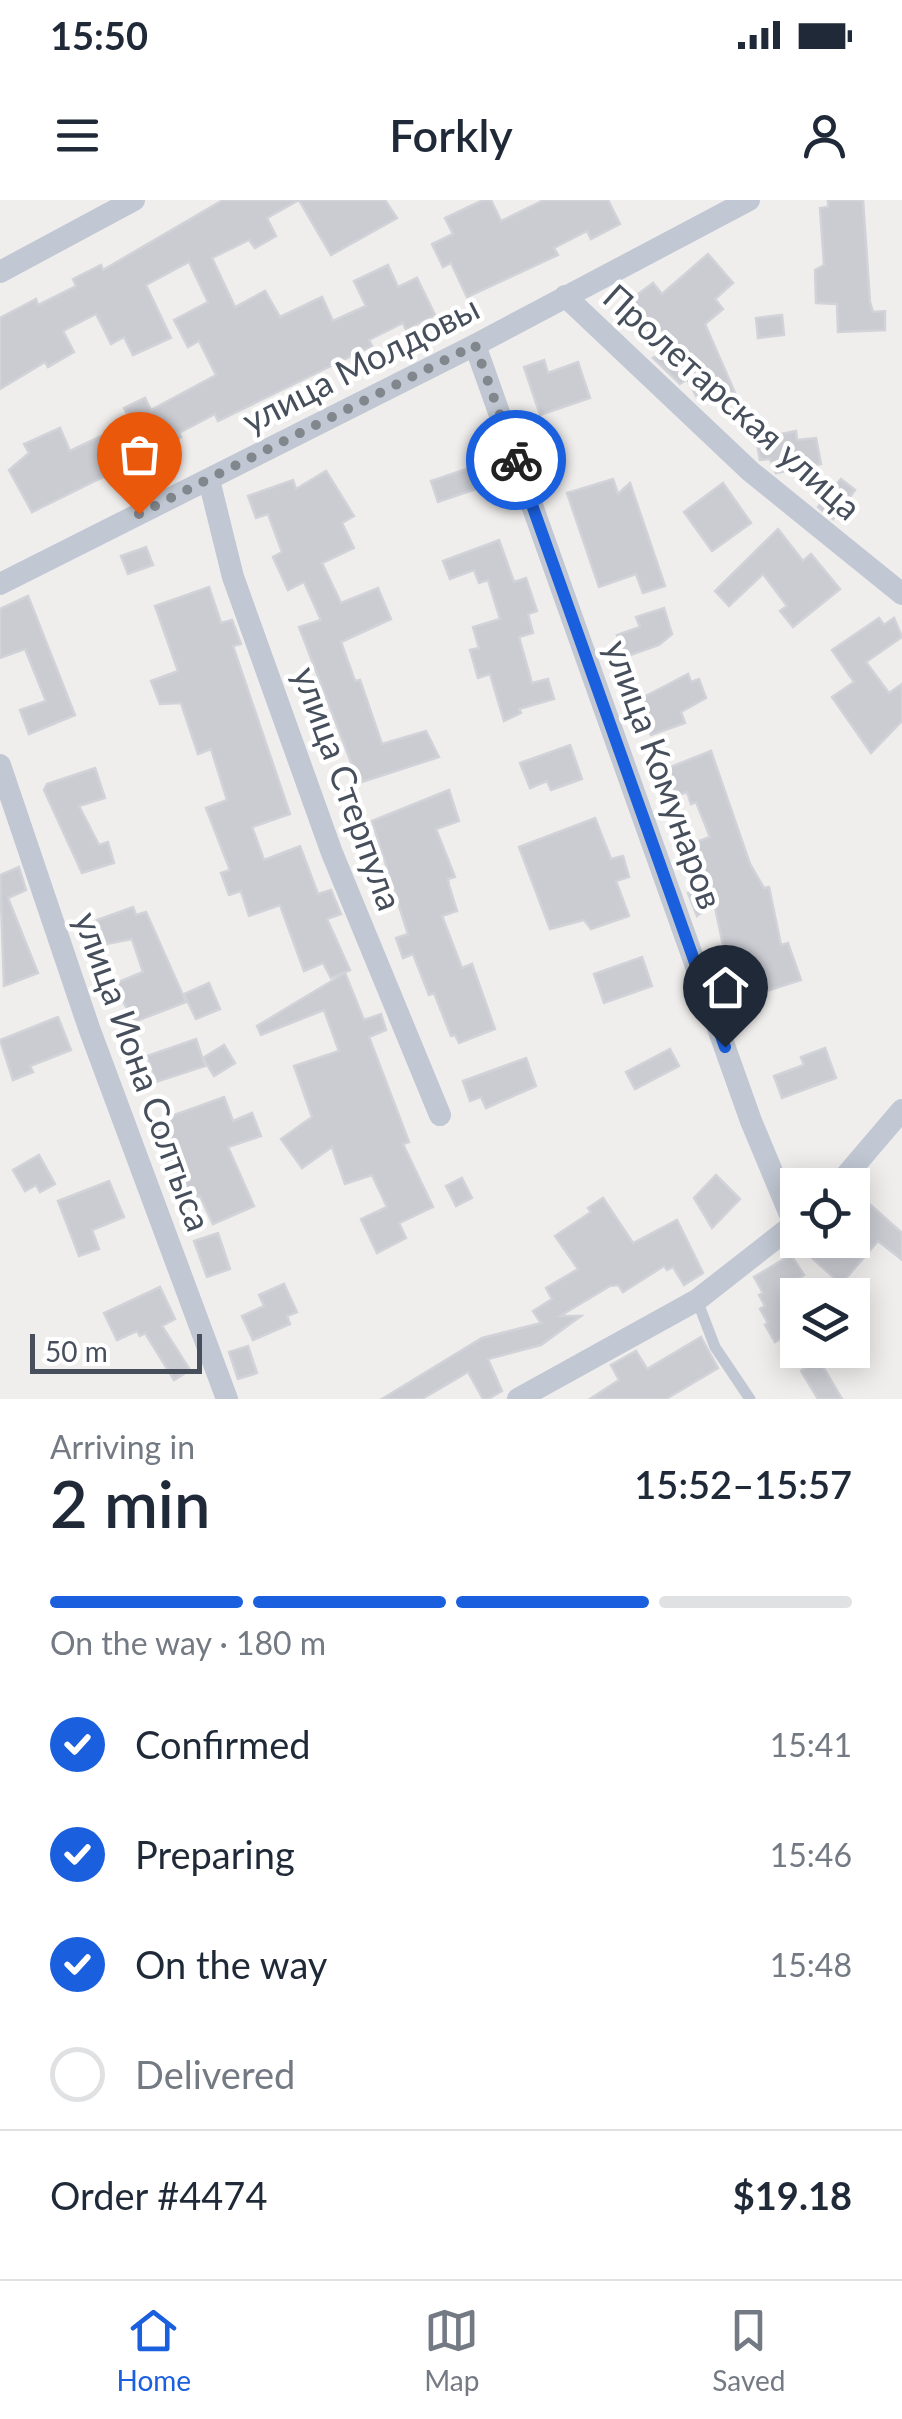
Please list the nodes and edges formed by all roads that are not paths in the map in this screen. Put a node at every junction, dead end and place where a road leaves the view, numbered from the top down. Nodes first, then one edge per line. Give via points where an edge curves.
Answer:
1 (134, 200) edge
2 (749, 200) edge
3 (0, 272) edge
4 (565, 296) junction
5 (475, 345) junction
6 (209, 480) junction
7 (0, 584) edge
8 (902, 594) edge
9 (0, 765) edge
10 (902, 1110) edge
11 (440, 1114) dead end
12 (853, 1168) edge
13 (780, 1186) edge
14 (780, 1235) edge
15 (697, 1300) junction
16 (227, 1399) edge
17 (518, 1399) edge
18 (750, 1399) edge

1 - 3 street
2 - 4 street, улица Молдовы
4 - 5 street, улица Молдовы
4 - 8 street, Пролетарская улица via 750,472
5 - 6 street, улица Молдовы
5 - 13 street, улица Комунаров via 744,1102
6 - 7 street, улица Молдовы
6 - 11 street, улица Стерпула via 233,577 332,852
9 - 16 street, улица Иона Солтыса
10 - 12 street
14 - 15 street
15 - 17 street
15 - 18 lane via 715,1346

